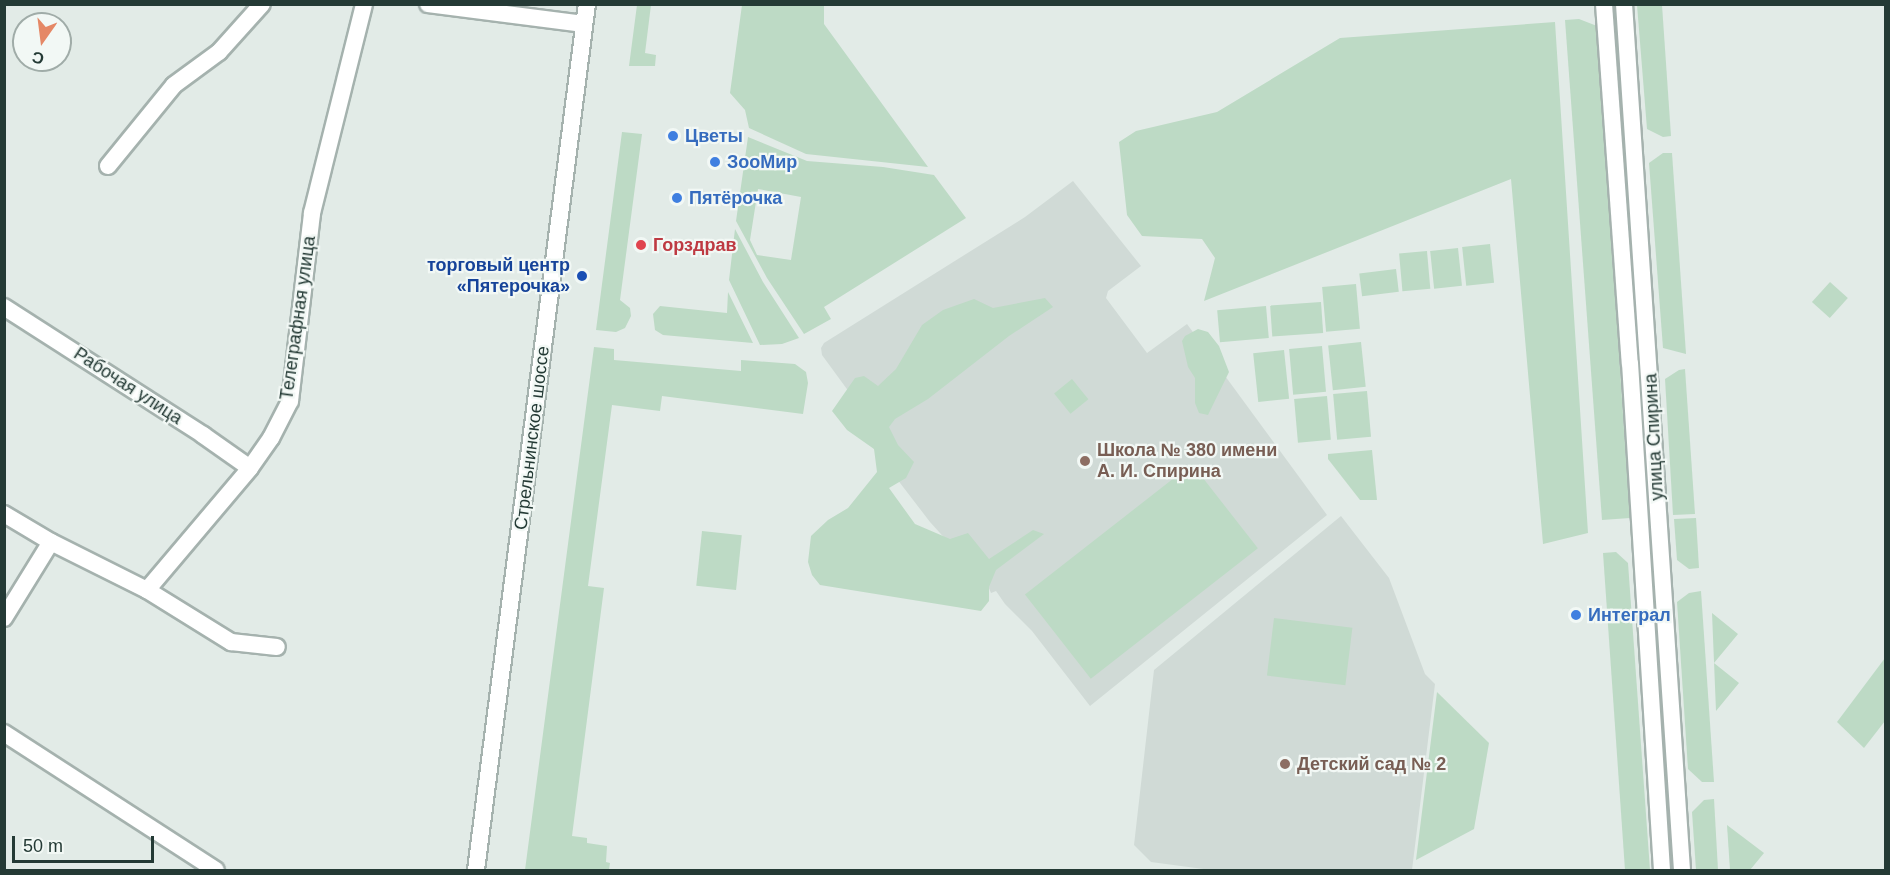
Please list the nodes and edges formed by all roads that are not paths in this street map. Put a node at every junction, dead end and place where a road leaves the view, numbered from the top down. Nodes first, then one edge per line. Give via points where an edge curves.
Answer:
1 (262, 4) edge
2 (364, 4) edge
3 (428, 4) edge
4 (587, 4) edge
5 (1604, 4) edge
6 (1624, 4) edge
7 (585, 24) junction
8 (108, 166) dead end
9 (4, 307) edge
10 (250, 468) junction
11 (4, 514) edge
12 (51, 543) junction
13 (147, 590) junction
14 (4, 618) edge
15 (277, 647) dead end
16 (4, 733) edge
17 (195, 865) edge
18 (216, 870) edge
19 (476, 870) edge
20 (1662, 870) edge
21 (1682, 870) edge

1 - 8 street via 219,52 174,85
2 - 10 street, Телеграфная улица via 312,213 290,401
3 - 7 street
4 - 7 street, Стрельнинское шоссе
5 - 20 street, улица Спирина
6 - 21 street, улица Спирина
7 - 19 street, Стрельнинское шоссе
9 - 10 street, Рабочая улица
10 - 13 street, Телеграфная улица
11 - 12 street
12 - 13 street
12 - 14 street
13 - 15 street via 231,642
16 - 17 street
17 - 18 street

